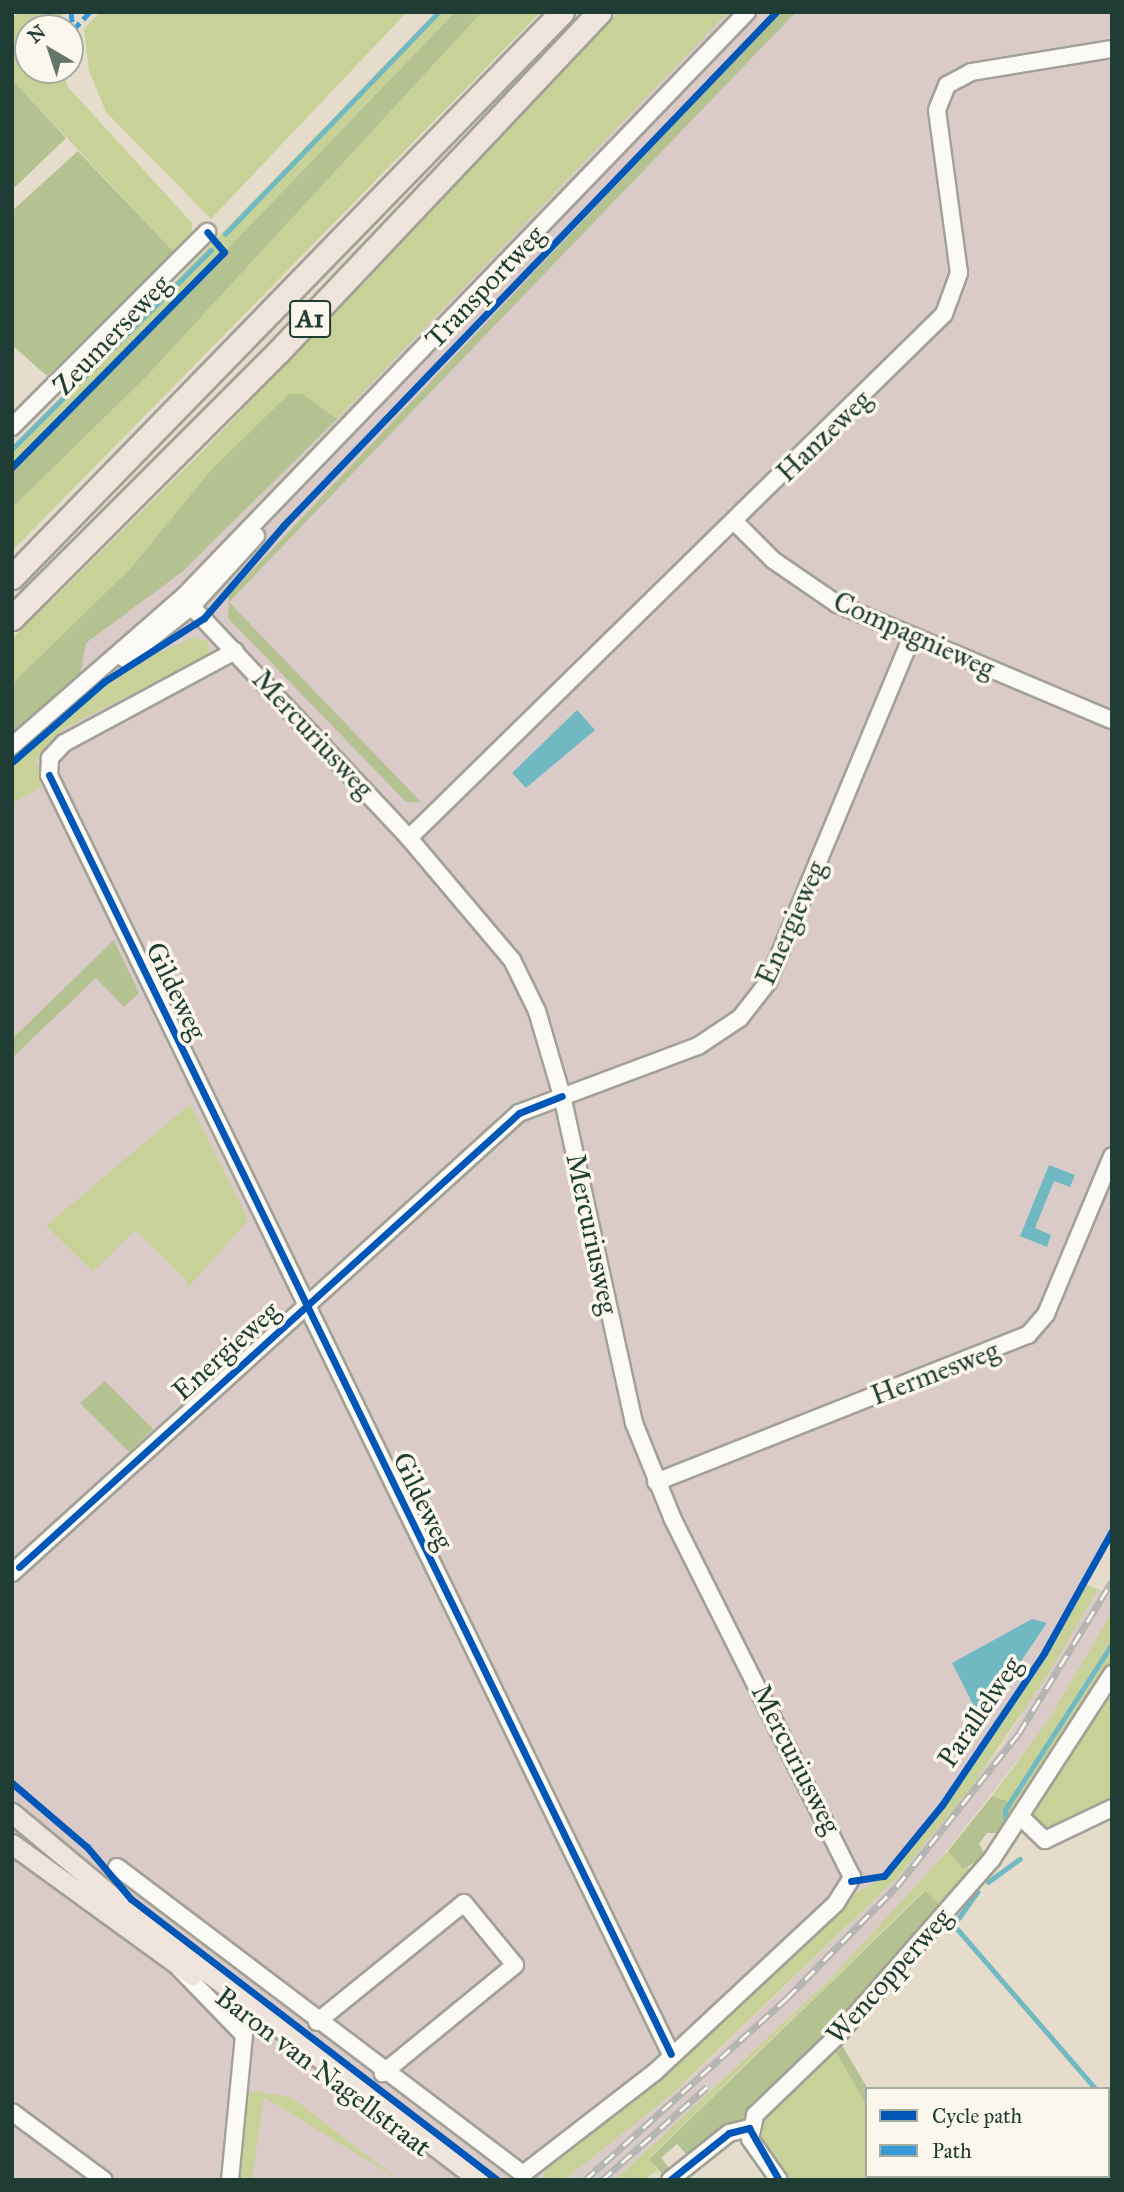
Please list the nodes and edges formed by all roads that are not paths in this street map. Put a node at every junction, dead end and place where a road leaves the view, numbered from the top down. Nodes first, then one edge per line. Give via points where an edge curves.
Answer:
1 (562, 12) edge
2 (600, 12) edge
3 (747, 12) edge
4 (759, 12) edge
5 (1112, 49) edge
6 (207, 232) dead end
7 (12, 427) edge
8 (735, 522) junction
9 (12, 577) edge
10 (188, 601) junction
11 (12, 618) edge
12 (912, 636) junction
13 (235, 651) junction
14 (1112, 720) edge
15 (12, 746) edge
16 (49, 775) joint
17 (409, 838) junction
18 (562, 1096) junction
19 (1112, 1156) edge
20 (305, 1307) junction
21 (656, 1482) junction
22 (15, 1572) edge
23 (1112, 1674) edge
24 (1112, 1808) edge
25 (12, 1813) edge
26 (1022, 1818) junction
27 (12, 1844) edge
28 (117, 1867) dead end
29 (179, 1967) junction
30 (317, 2022) junction
31 (671, 2054) junction
32 (383, 2073) junction
33 (12, 2112) edge
34 (749, 2127) junction
35 (104, 2180) edge
36 (230, 2180) edge
37 (465, 2180) edge
38 (479, 2180) edge
39 (670, 2180) edge
40 (779, 2180) edge

1 - 9 highway, A1
2 - 11 highway, A1 via 278,352
3 - 10 street, Transportweg
4 - 10 street, Transportweg
5 - 8 street, Hanzeweg via 971,72 947,85 937,110 959,273 944,314
6 - 7 street, Zeumerseweg
8 - 12 street, Compagnieweg via 810,588
8 - 17 street, Hanzeweg
10 - 13 street, Mercuriusweg
10 - 15 street via 142,649 84,683
12 - 14 street, Compagnieweg
12 - 18 street, Energieweg via 754,1002 698,1046
13 - 16 street, Mercuriusweg via 64,743 50,758
13 - 17 street, Mercuriusweg
16 - 20 street, Gildeweg
17 - 18 street, Mercuriusweg via 512,960 537,1011
18 - 20 street, Energieweg via 519,1113
18 - 21 street, Mercuriusweg via 634,1423
19 - 21 street, Hermesweg via 1046,1314 1028,1335
20 - 22 street, Energieweg
20 - 31 street, Gildeweg
21 - 31 street, Mercuriusweg via 847,1859 851,1881 836,1903
23 - 26 street, Wencopperweg
24 - 26 street via 1045,1840
25 - 38 main road, Baron van Nagellstraat via 155,1932
26 - 34 street, Wencopperweg via 917,1947 759,2108
27 - 29 main road, Baron van Nagellstraat
28 - 30 street
29 - 36 street, Baron van Nagellstraat via 244,2035 244,2082
29 - 37 main road, Baron van Nagellstraat
30 - 32 street
30 - 32 street via 464,1903 515,1965
31 - 32 street via 523,2174
33 - 35 street
34 - 39 street via 729,2133
34 - 40 street

